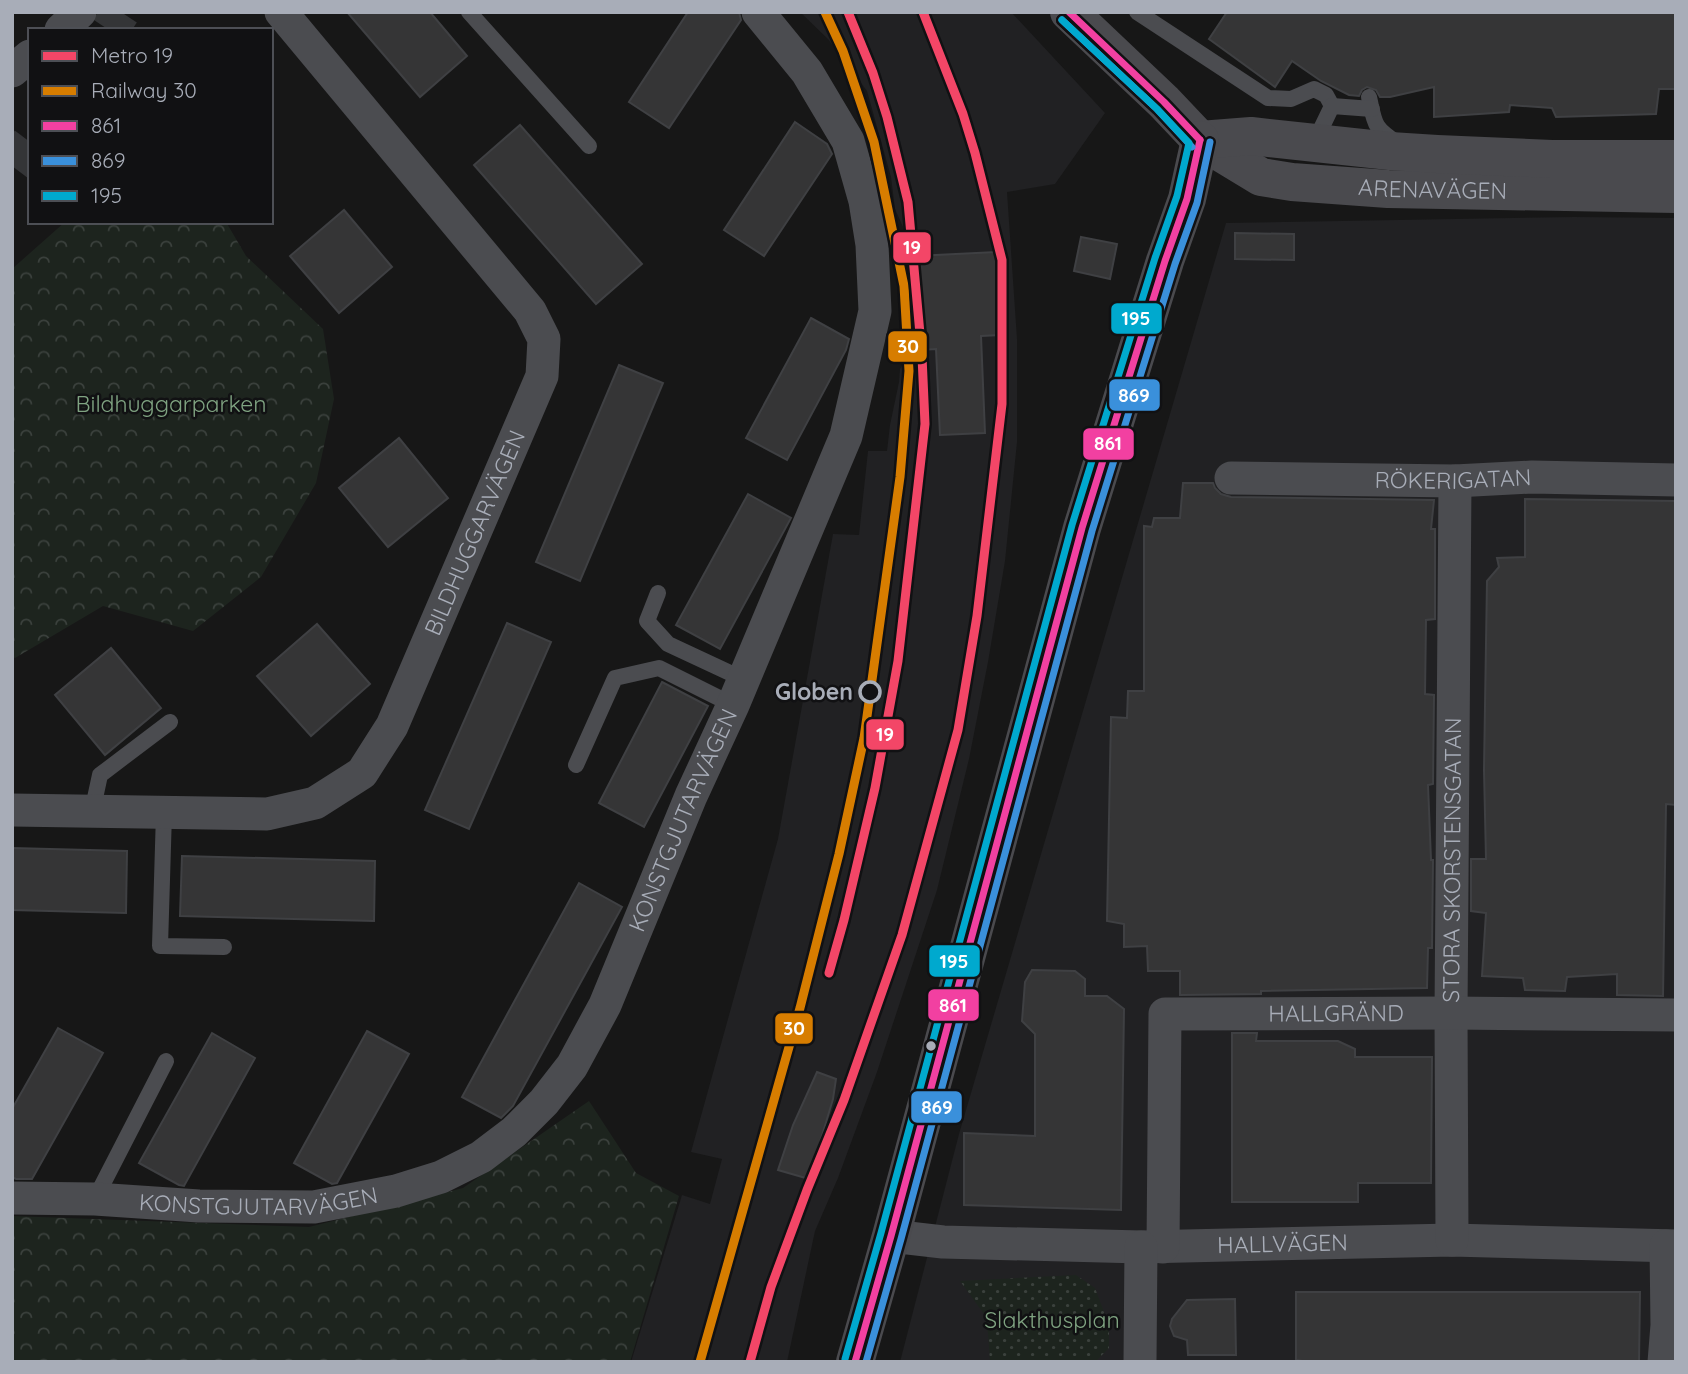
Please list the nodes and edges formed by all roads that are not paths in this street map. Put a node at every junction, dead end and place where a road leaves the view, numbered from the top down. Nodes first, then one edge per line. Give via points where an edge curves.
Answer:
1 (80, 12) edge
2 (281, 12) edge
3 (468, 12) edge
4 (758, 12) edge
5 (1069, 12) edge
6 (1137, 12) edge
7 (63, 28) edge
8 (28, 58) edge
9 (12, 71) edge
10 (1332, 106) junction
11 (1200, 140) junction
12 (1304, 142) junction
13 (1375, 143) junction
14 (589, 146) dead end
15 (1676, 159) edge
16 (1676, 194) edge
17 (1231, 478) dead end
18 (1676, 480) edge
19 (1455, 481) junction
20 (658, 593) dead end
21 (738, 692) junction
22 (170, 722) dead end
23 (576, 765) dead end
24 (12, 810) edge
25 (92, 812) junction
26 (164, 813) junction
27 (224, 947) dead end
28 (1451, 1013) junction
29 (1676, 1015) edge
30 (166, 1061) dead end
31 (12, 1198) edge
32 (95, 1199) junction
33 (891, 1236) junction
34 (1452, 1240) junction
35 (1671, 1246) edge
36 (1152, 1247) junction
37 (855, 1362) edge
38 (1140, 1362) edge
39 (1664, 1362) edge

1 - 7 street
2 - 26 street, BILDHUGGARVÄGEN via 530,311 544,339 542,376 392,726 362,773 315,803 268,814
3 - 14 lane
4 - 21 street, KONSTGJUTARVÄGEN via 807,72 848,141 865,201 875,310 846,436
5 - 11 main road, ARENAVÄGEN
6 - 10 lane via 1268,97 1291,99 1314,89 1326,94
8 - 9 street
10 - 12 lane via 1320,131
10 - 13 lane
11 - 12 main road, ARENAVÄGEN via 1251,136
11 - 13 main road, ARENAVÄGEN via 1261,177 1292,182
11 - 33 main road via 1187,199 1082,528
12 - 13 main road, ARENAVÄGEN
13 - 15 main road, ARENAVÄGEN via 1552,159
13 - 16 main road, ARENAVÄGEN via 1412,190
17 - 19 street, RÖKERIGATAN
18 - 19 street, RÖKERIGATAN via 1532,477
19 - 28 street, STORA SKORSTENSGATAN
20 - 21 lane via 647,621 668,644
21 - 23 lane via 659,668 615,678
21 - 32 street, KONSTGJUTARVÄGEN via 605,1005 572,1066 514,1132 481,1157 441,1177 314,1207
22 - 25 lane via 100,775
24 - 25 street, BILDHUGGARVÄGEN
25 - 26 street, BILDHUGGARVÄGEN
26 - 27 lane via 160,946
28 - 29 street, HALLGRÄND
28 - 34 street, STORA SKORSTENSGATAN
28 - 36 street, HALLGRÄND via 1165,1014
30 - 32 lane
31 - 32 street, KONSTGJUTARVÄGEN
33 - 36 street, HALLVÄGEN via 943,1242
33 - 37 main road
34 - 35 street, HALLVÄGEN
34 - 36 street, HALLVÄGEN
35 - 39 street
36 - 38 street

